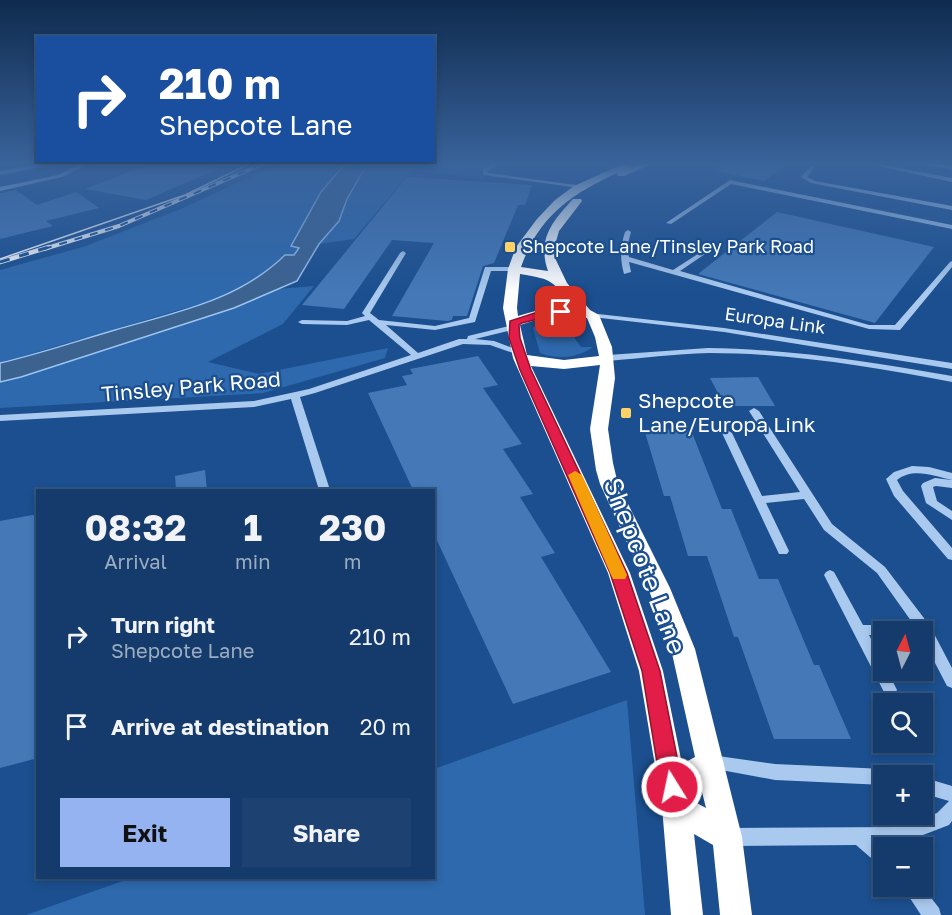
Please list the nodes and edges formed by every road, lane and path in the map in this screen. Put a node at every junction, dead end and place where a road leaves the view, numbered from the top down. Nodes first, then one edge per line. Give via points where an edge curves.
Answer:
1 (554, 207) edge
2 (572, 207) edge
3 (693, 207) edge
4 (852, 207) edge
5 (540, 221) junction
6 (557, 223) junction
7 (669, 223) dead end
8 (952, 227) edge
9 (628, 232) dead end
10 (706, 251) dead end
11 (403, 253) dead end
12 (624, 258) junction
13 (952, 263) edge
14 (514, 269) junction
15 (627, 272) dead end
16 (674, 272) junction
17 (559, 280) junction
18 (589, 314) junction
19 (374, 320) junction
20 (302, 322) dead end
21 (514, 325) junction
22 (462, 341) junction
23 (520, 355) junction
24 (417, 356) junction
25 (608, 359) junction
26 (952, 366) edge
27 (952, 379) edge
28 (295, 396) junction
29 (754, 411) dead end
30 (0, 418) edge
31 (727, 433) dead end
32 (952, 477) edge
33 (952, 484) edge
34 (325, 489) edge
35 (806, 495) junction
36 (759, 500) junction
37 (952, 516) edge
38 (634, 537) junction
39 (605, 542) junction
40 (783, 550) dead end
41 (952, 556) edge
42 (830, 575) dead end
43 (919, 621) edge
44 (859, 630) junction
45 (873, 630) edge
46 (933, 645) edge
47 (952, 682) edge
48 (890, 690) dead end
49 (711, 762) junction
50 (873, 776) edge
51 (933, 788) edge
52 (952, 794) edge
53 (676, 807) junction
54 (952, 808) edge
55 (860, 836) junction
56 (727, 837) junction
57 (873, 848) edge
58 (919, 897) edge
59 (687, 915) edge
60 (736, 915) edge
61 (932, 915) edge

1 - 5 highway, Shepcote Lane
2 - 6 highway, Shepcote Lane
3 - 7 street
4 - 8 street
5 - 6 highway
5 - 14 highway, Shepcote Lane via 522,247
6 - 17 highway, Shepcote Lane via 547,248
9 - 12 street
10 - 16 street
11 - 19 street via 366,313
12 - 15 street
12 - 16 street
13 - 16 street via 897,328 869,327 745,296
14 - 17 highway
14 - 19 street via 488,269 472,320 435,328
14 - 21 highway, Shepcote Lane via 510,306
17 - 18 highway, Shepcote Lane
18 - 21 highway via 547,312
18 - 25 highway, Shepcote Lane via 604,340
18 - 26 street, Europa Link
19 - 20 street
19 - 24 street
21 - 22 street
21 - 23 highway, Shepcote Lane
22 - 23 street, Tinsley Park Road via 491,343
22 - 24 street, Tinsley Park Road
23 - 25 highway via 536,363 564,366
23 - 39 highway, Shepcote Lane
24 - 28 street, Tinsley Park Road
25 - 27 street, Europa Link via 747,352
25 - 38 highway, Shepcote Lane via 599,428 601,449 609,484
28 - 30 street, Tinsley Park Road via 254,404
28 - 34 street
29 - 35 street
31 - 36 street
32 - 41 street via 920,470 898,472 891,479 898,493
33 - 37 street via 935,482 927,486 932,502
35 - 36 street
35 - 43 street via 828,527 882,570
36 - 40 street
38 - 39 highway
38 - 49 highway, Shepcote Lane via 683,649
39 - 53 highway, Shepcote Lane via 651,671
42 - 44 street
44 - 45 street
44 - 48 street
46 - 47 street
49 - 50 street via 775,772
49 - 53 highway via 688,776
49 - 56 highway, Shepcote Lane
51 - 52 street
53 - 56 highway
53 - 59 highway, Shepcote Lane
54 - 55 street via 943,819 897,836
55 - 56 street
55 - 57 street
56 - 60 highway, Shepcote Lane
58 - 61 street

